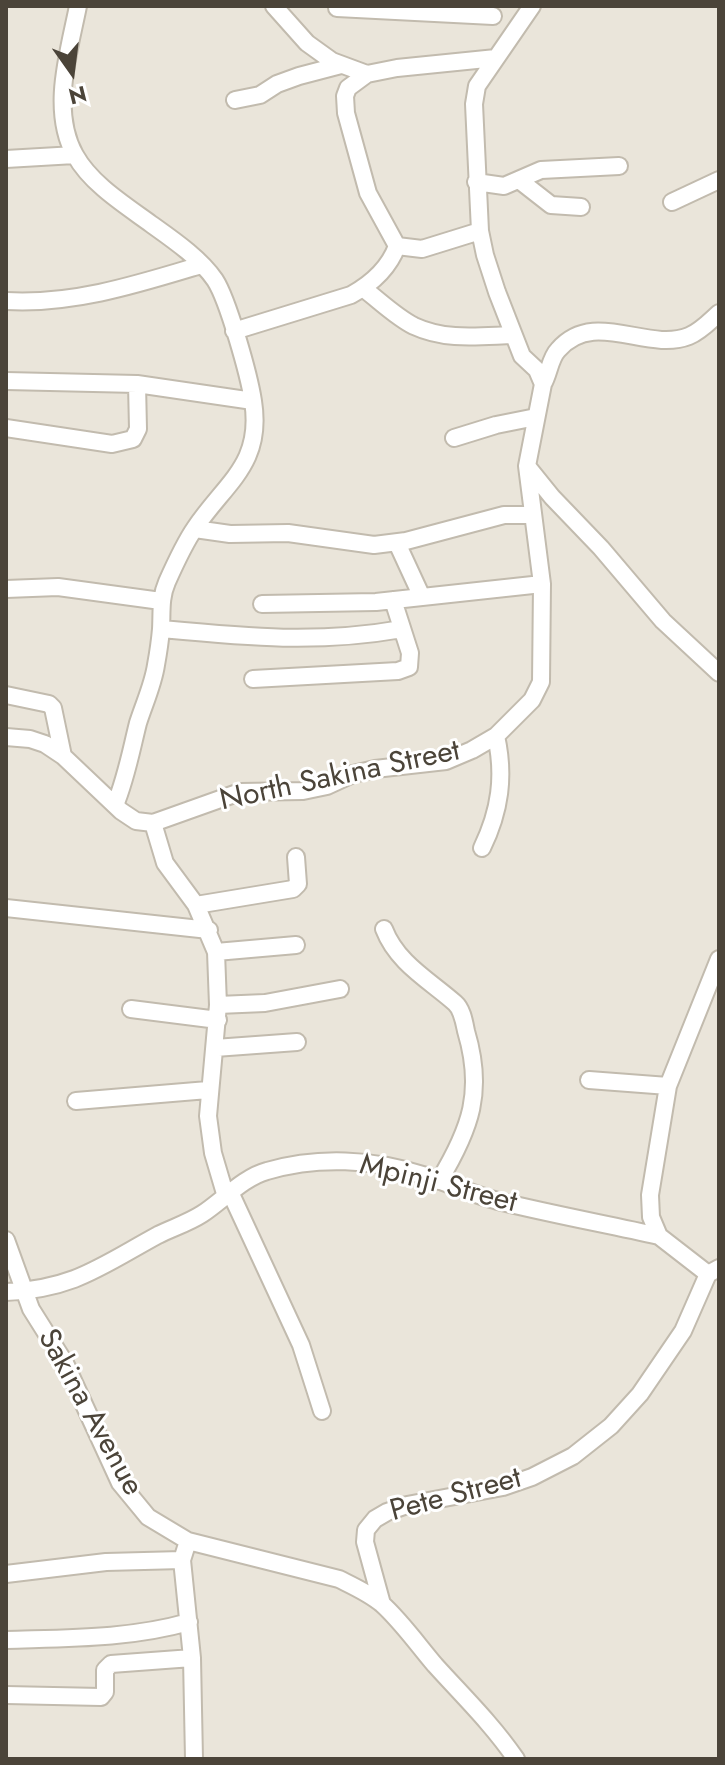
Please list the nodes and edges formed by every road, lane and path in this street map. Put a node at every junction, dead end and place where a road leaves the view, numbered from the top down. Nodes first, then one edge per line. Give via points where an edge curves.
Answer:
1 (78, 6) edge
2 (274, 6) edge
3 (532, 6) edge
4 (337, 8) edge
5 (490, 11) edge
6 (500, 54) junction
7 (341, 65) junction
8 (367, 74) junction
9 (235, 100) dead end
10 (75, 155) junction
11 (6, 159) edge
12 (619, 166) dead end
13 (519, 180) junction
14 (719, 180) edge
15 (476, 182) junction
16 (672, 202) dead end
17 (581, 207) dead end
18 (480, 231) junction
19 (397, 246) junction
20 (201, 265) junction
21 (364, 289) junction
22 (6, 301) edge
23 (719, 313) edge
24 (234, 331) junction
25 (513, 335) junction
26 (6, 381) edge
27 (137, 384) junction
28 (543, 384) junction
29 (253, 401) junction
30 (536, 417) junction
31 (6, 428) edge
32 (454, 438) dead end
33 (527, 466) junction
34 (533, 515) junction
35 (195, 529) junction
36 (397, 543) junction
37 (542, 584) junction
38 (6, 589) edge
39 (421, 595) junction
40 (393, 600) junction
41 (161, 601) junction
42 (262, 604) dead end
43 (161, 629) junction
44 (402, 629) junction
45 (719, 673) edge
46 (253, 679) dead end
47 (6, 695) edge
48 (496, 736) junction
49 (6, 737) edge
50 (63, 756) junction
51 (115, 805) junction
52 (153, 823) junction
53 (482, 848) dead end
54 (296, 857) dead end
55 (196, 905) junction
56 (6, 908) edge
57 (384, 929) dead end
58 (209, 930) junction
59 (296, 945) dead end
60 (216, 952) junction
61 (719, 959) edge
62 (340, 989) dead end
63 (131, 1009) dead end
64 (218, 1012) junction
65 (297, 1042) dead end
66 (215, 1048) junction
67 (589, 1080) dead end
68 (668, 1086) junction
69 (208, 1090) junction
70 (76, 1101) dead end
71 (439, 1181) junction
72 (229, 1196) junction
73 (659, 1236) junction
74 (6, 1240) edge
75 (713, 1271) edge
76 (14, 1292) edge
77 (322, 1411) dead end
78 (188, 1541) junction
79 (182, 1560) junction
80 (6, 1574) edge
81 (382, 1604) junction
82 (189, 1622) junction
83 (6, 1640) edge
84 (192, 1658) junction
85 (6, 1695) edge
86 (194, 1759) edge
87 (516, 1759) edge

1 - 10 street via 63,106
2 - 7 street via 307,43
3 - 6 street
4 - 5 street
5 - 6 street
6 - 8 street
6 - 15 street via 477,86
7 - 8 street
7 - 9 street
8 - 19 street via 348,88 346,113 368,193
10 - 11 street
10 - 20 street via 95,180
12 - 13 street via 541,170
13 - 15 street via 504,186
13 - 17 street via 551,205
14 - 16 street
15 - 18 street
18 - 19 street via 422,249
18 - 25 street
19 - 21 street via 387,266
20 - 22 street via 57,301
20 - 24 street via 215,280
21 - 24 street
21 - 25 street via 413,325 437,334
23 - 28 street, North Sakina Street via 696,332 675,339 607,330 576,336 558,349
24 - 29 street
25 - 28 street
26 - 27 street
27 - 29 street
27 - 31 street via 138,429 123,443
28 - 30 street, North Sakina Street
29 - 35 street via 255,438 250,454
30 - 32 street
30 - 33 street, North Sakina Street
33 - 34 street, North Sakina Street
33 - 45 street via 663,621
34 - 36 street via 504,515
34 - 37 street, North Sakina Street
35 - 36 street
35 - 41 street
36 - 39 street
37 - 39 street
37 - 48 street, North Sakina Street via 541,682 532,700
38 - 41 street via 58,587
39 - 40 street
40 - 42 street
40 - 44 street
41 - 43 street
43 - 44 street via 297,640
43 - 51 street via 155,674
44 - 46 street via 409,667 398,671
47 - 50 street via 53,708
48 - 52 street, North Sakina Street via 446,761 375,769 303,791 240,792
48 - 53 street via 501,786 497,813
49 - 50 street via 45,744
50 - 51 street
51 - 52 street via 136,821
52 - 55 street via 165,863
54 - 55 street via 298,884 293,889
55 - 58 street
56 - 58 street
57 - 71 street via 408,964 458,1005 473,1056 470,1120
58 - 60 street
59 - 60 street
60 - 64 street
61 - 68 street
62 - 64 street
63 - 64 street
64 - 66 street
65 - 66 street
66 - 69 street
67 - 68 street
68 - 73 street via 650,1195
69 - 70 street
69 - 72 street via 213,1153
71 - 72 street, Mpinji Street via 392,1167 326,1161 264,1171
71 - 73 street, Mpinji Street via 494,1200
72 - 76 street, Mpinji Street via 99,1269 63,1285
72 - 77 street via 301,1345
73 - 75 street
74 - 76 street, Sakina Avenue
75 - 81 street, Pete Street via 683,1331 640,1394 573,1456 503,1487 407,1505 375,1519 366,1530 366,1555
76 - 78 street, Sakina Avenue via 65,1363 120,1483 148,1517
78 - 79 street
78 - 81 street, Sakina Avenue via 339,1579
79 - 80 street via 106,1562
79 - 82 street
81 - 87 street, Sakina Avenue via 499,1733
82 - 83 street via 107,1637
82 - 84 street
84 - 85 street via 111,1664 105,1670 101,1697
84 - 86 street

